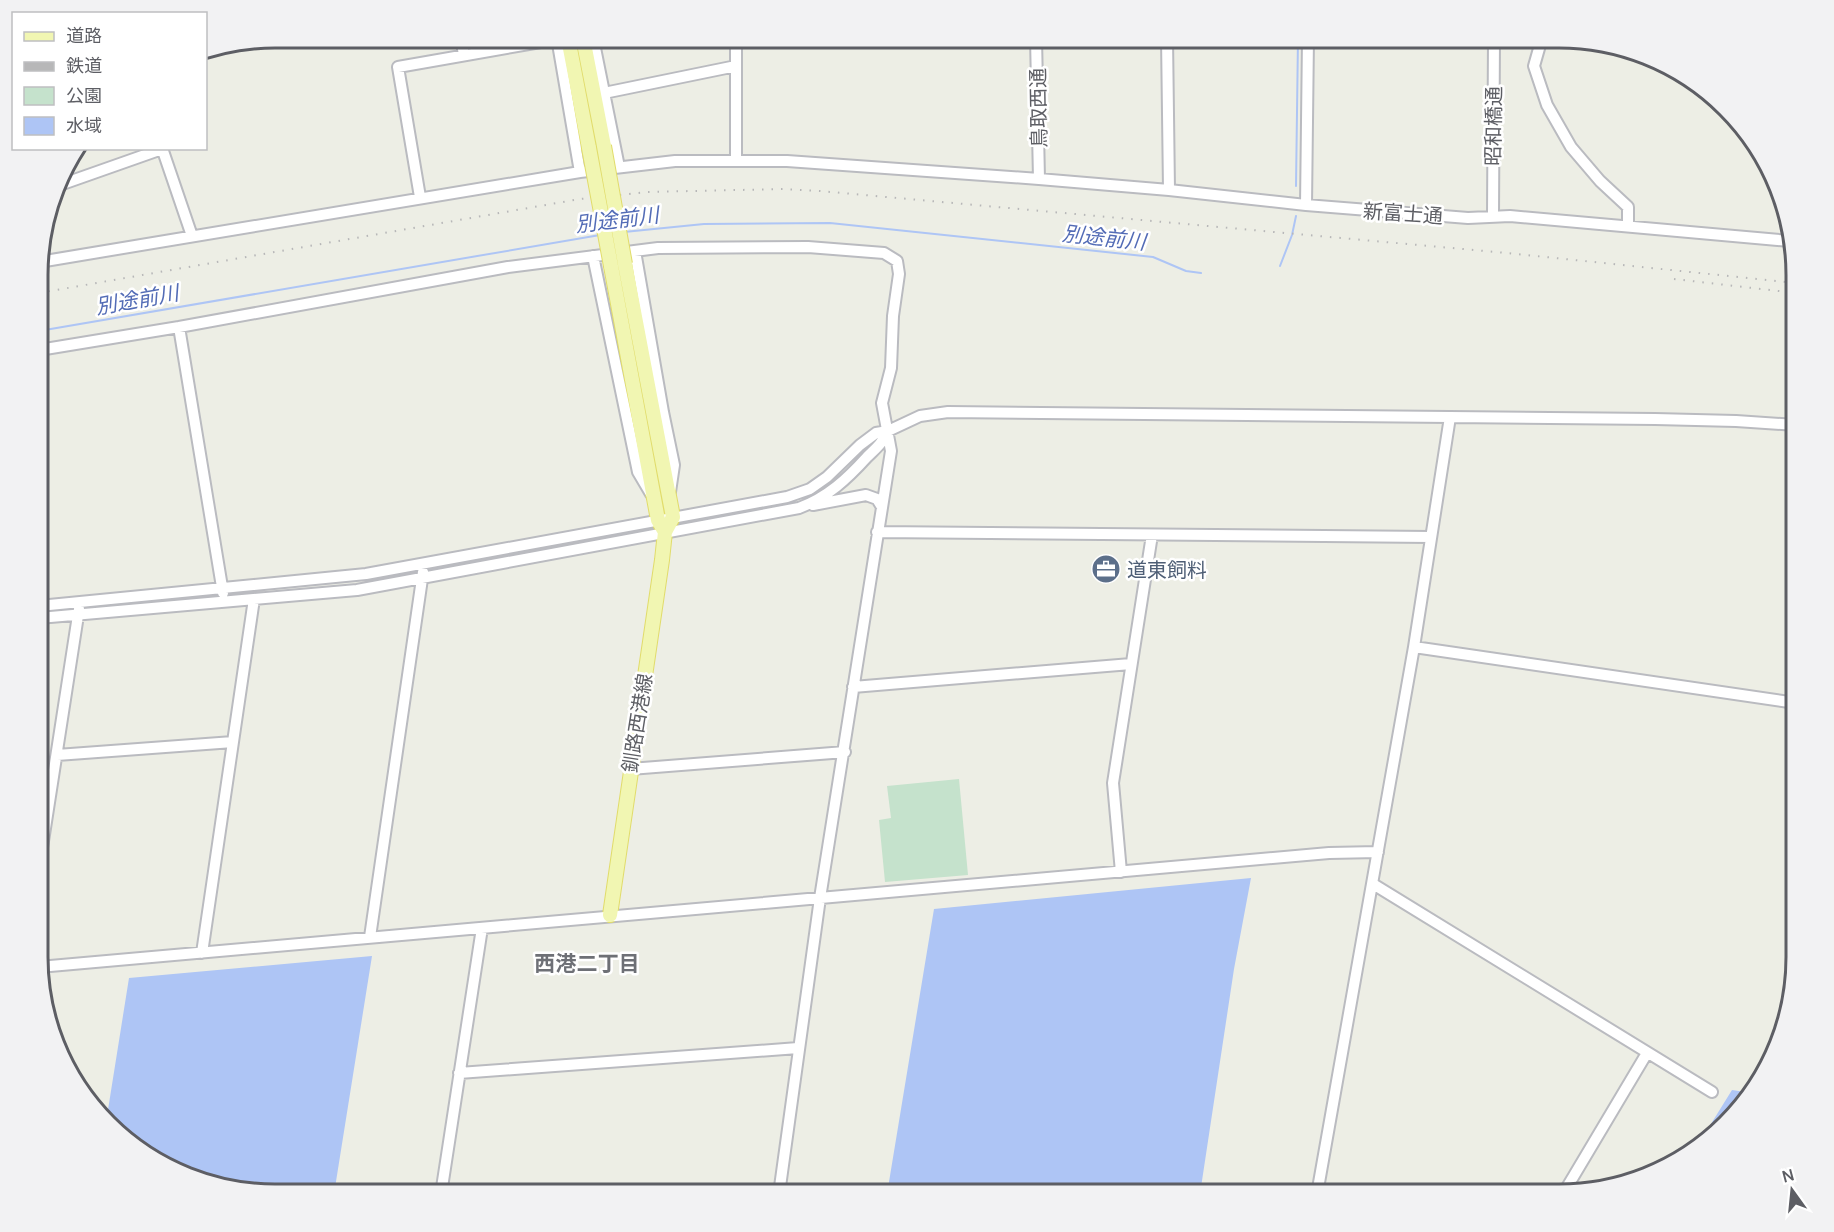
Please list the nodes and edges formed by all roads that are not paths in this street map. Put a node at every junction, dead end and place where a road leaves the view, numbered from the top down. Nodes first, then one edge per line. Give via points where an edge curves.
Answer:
1 (463, 48) edge
2 (504, 48) edge
3 (562, 48) edge
4 (564, 48) edge
5 (585, 48) edge
6 (595, 48) edge
7 (736, 48) edge
8 (1036, 48) edge
9 (1167, 48) edge
10 (1308, 48) edge
11 (1494, 48) edge
12 (1539, 48) edge
13 (464, 55) junction
14 (736, 66) junction
15 (604, 93) junction
16 (159, 150) edge
17 (162, 150) edge
18 (736, 161) junction
19 (619, 167) junction
20 (580, 172) junction
21 (1039, 179) junction
22 (68, 182) edge
23 (1169, 190) junction
24 (420, 198) junction
25 (1306, 205) junction
26 (1493, 215) junction
27 (1628, 225) junction
28 (192, 236) junction
29 (1783, 240) edge
30 (635, 251) junction
31 (593, 256) junction
32 (48, 260) edge
33 (618, 265) junction
34 (179, 327) junction
35 (48, 349) edge
36 (1450, 417) junction
37 (1786, 424) edge
38 (888, 431) junction
39 (662, 499) junction
40 (808, 505) junction
41 (882, 507) junction
42 (673, 517) junction
43 (662, 526) junction
44 (877, 532) junction
45 (1152, 535) junction
46 (1431, 537) junction
47 (425, 563) junction
48 (423, 577) junction
49 (223, 588) junction
50 (254, 599) junction
51 (79, 602) junction
52 (223, 602) junction
53 (48, 605) edge
54 (78, 615) junction
55 (48, 617) edge
56 (1414, 647) junction
57 (1131, 664) junction
58 (853, 687) junction
59 (1786, 703) edge
60 (233, 742) junction
61 (845, 752) junction
62 (57, 755) junction
63 (630, 769) junction
64 (48, 811) edge
65 (1378, 852) junction
66 (1120, 872) junction
67 (1372, 884) junction
68 (820, 898) junction
69 (610, 915) junction
70 (482, 928) junction
71 (370, 937) junction
72 (202, 953) junction
73 (48, 966) edge
74 (798, 1048) junction
75 (1647, 1053) junction
76 (459, 1073) junction
77 (1712, 1092) dead end
78 (442, 1184) edge
79 (782, 1184) edge
80 (1319, 1184) edge
81 (1569, 1184) edge

1 - 13 street
2 - 13 street
3 - 20 street
4 - 33 main road, bridge
5 - 33 main road, bridge via 604,146
6 - 15 street
7 - 14 street
8 - 21 street, 鳥取西通
9 - 23 street
10 - 25 street
11 - 26 street, 昭和橋通
12 - 27 street via 1534,66 1547,105 1571,147 1628,207
13 - 24 street via 398,67
14 - 15 street
14 - 18 street
15 - 19 street
16 - 22 street
17 - 28 street
18 - 19 street, 新富士通 via 675,161
18 - 21 street, 新富士通 via 787,161
19 - 20 street, 新富士通
20 - 24 street, 新富士通
21 - 23 street, 新富士通
23 - 25 street, 新富士通
24 - 28 street, 新富士通
25 - 26 street, 新富士通 via 1467,218
26 - 27 street, 新富士通
27 - 29 street, 新富士通
28 - 32 street, 新富士通
30 - 31 street
30 - 38 street via 808,246 884,253 897,261 891,368 882,403
30 - 39 street via 674,465
31 - 34 street via 508,267
31 - 39 street via 638,472
33 - 39 main road, 釧路西港線
34 - 35 street
34 - 49 street
36 - 37 street
36 - 38 street via 948,412 920,416
36 - 46 street
38 - 40 street via 883,443 844,482
38 - 41 street via 891,451
38 - 42 street via 876,433 810,489 787,497
39 - 42 main road, 釧路西港線
39 - 43 main road, 釧路西港線
40 - 41 street via 866,495 877,499
40 - 43 street
41 - 44 street
42 - 43 main road, 釧路西港線
43 - 47 street
43 - 48 street via 581,549
43 - 63 main road, 釧路西港線 via 662,560
44 - 45 street
44 - 58 street
45 - 46 street
45 - 57 street
46 - 56 street
47 - 48 street
47 - 49 street via 366,574
48 - 50 street via 357,590
48 - 71 street
49 - 51 street
49 - 52 street
50 - 52 street
50 - 60 street
51 - 53 street
51 - 54 street
52 - 54 street
54 - 55 street
54 - 62 street
56 - 59 street
56 - 65 street
57 - 58 street
57 - 66 street via 1113,783
58 - 61 street
60 - 62 street
60 - 72 street
61 - 63 street
61 - 68 street
62 - 64 street
63 - 69 main road, 釧路西港線
65 - 66 street
65 - 67 street
66 - 68 street
67 - 75 street
67 - 80 street
68 - 69 street
68 - 74 street
69 - 70 street
70 - 71 street
70 - 76 street
71 - 72 street
72 - 73 street
74 - 76 street
74 - 79 street
75 - 77 street
75 - 81 street
76 - 78 street

